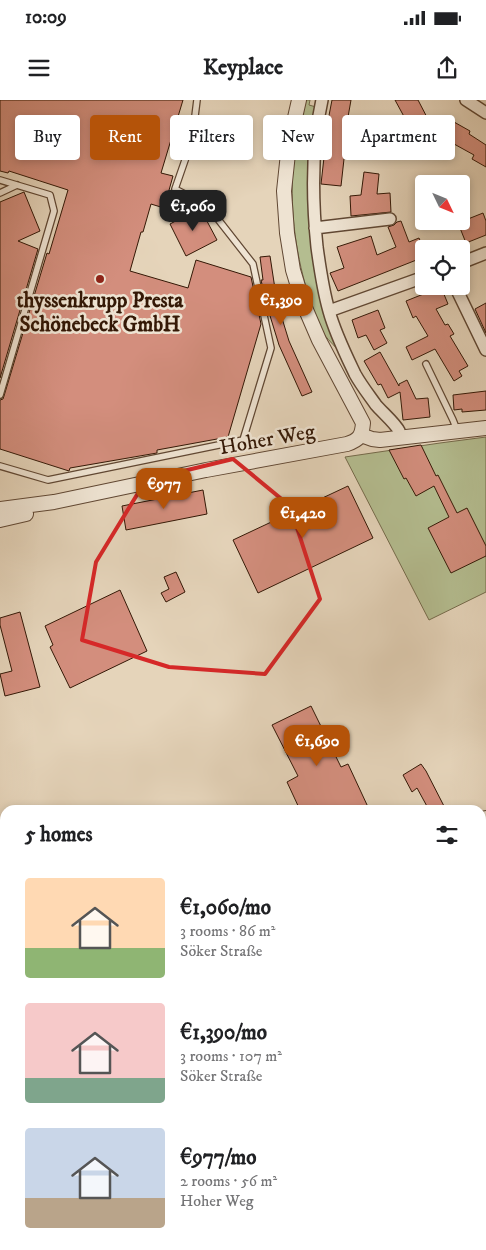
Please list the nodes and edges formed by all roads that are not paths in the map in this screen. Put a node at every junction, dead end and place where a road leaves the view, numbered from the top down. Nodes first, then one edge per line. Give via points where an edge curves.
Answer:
1 (197, 100) edge
2 (298, 100) edge
3 (322, 100) edge
4 (466, 100) edge
5 (486, 113) edge
6 (0, 180) edge
7 (17, 186) junction
8 (0, 193) edge
9 (390, 219) dead end
10 (315, 228) junction
11 (486, 254) edge
12 (470, 260) edge
13 (415, 280) edge
14 (459, 295) edge
15 (329, 310) junction
16 (486, 350) edge
17 (426, 364) dead end
18 (0, 395) edge
19 (486, 428) edge
20 (456, 432) junction
21 (361, 435) junction
22 (400, 438) junction
23 (0, 466) edge
24 (54, 502) junction
25 (0, 509) edge
26 (0, 520) edge

1 - 23 lane via 192,140 175,189 204,204 253,264 271,348 243,440 48,480
2 - 21 street via 284,191 293,270 303,304 363,423
3 - 10 street via 314,147
4 - 5 street
6 - 7 lane
7 - 8 lane
7 - 18 lane via 50,195 54,211
9 - 10 street
10 - 15 street via 321,278
11 - 12 street
13 - 15 street
14 - 16 street
15 - 22 street via 357,377 399,430
17 - 20 lane
19 - 20 street
20 - 22 street
21 - 22 street via 380,440
21 - 24 street, Hoher Weg via 347,444
24 - 25 street, Hoher Weg
24 - 26 street, Hoher Weg via 32,513

